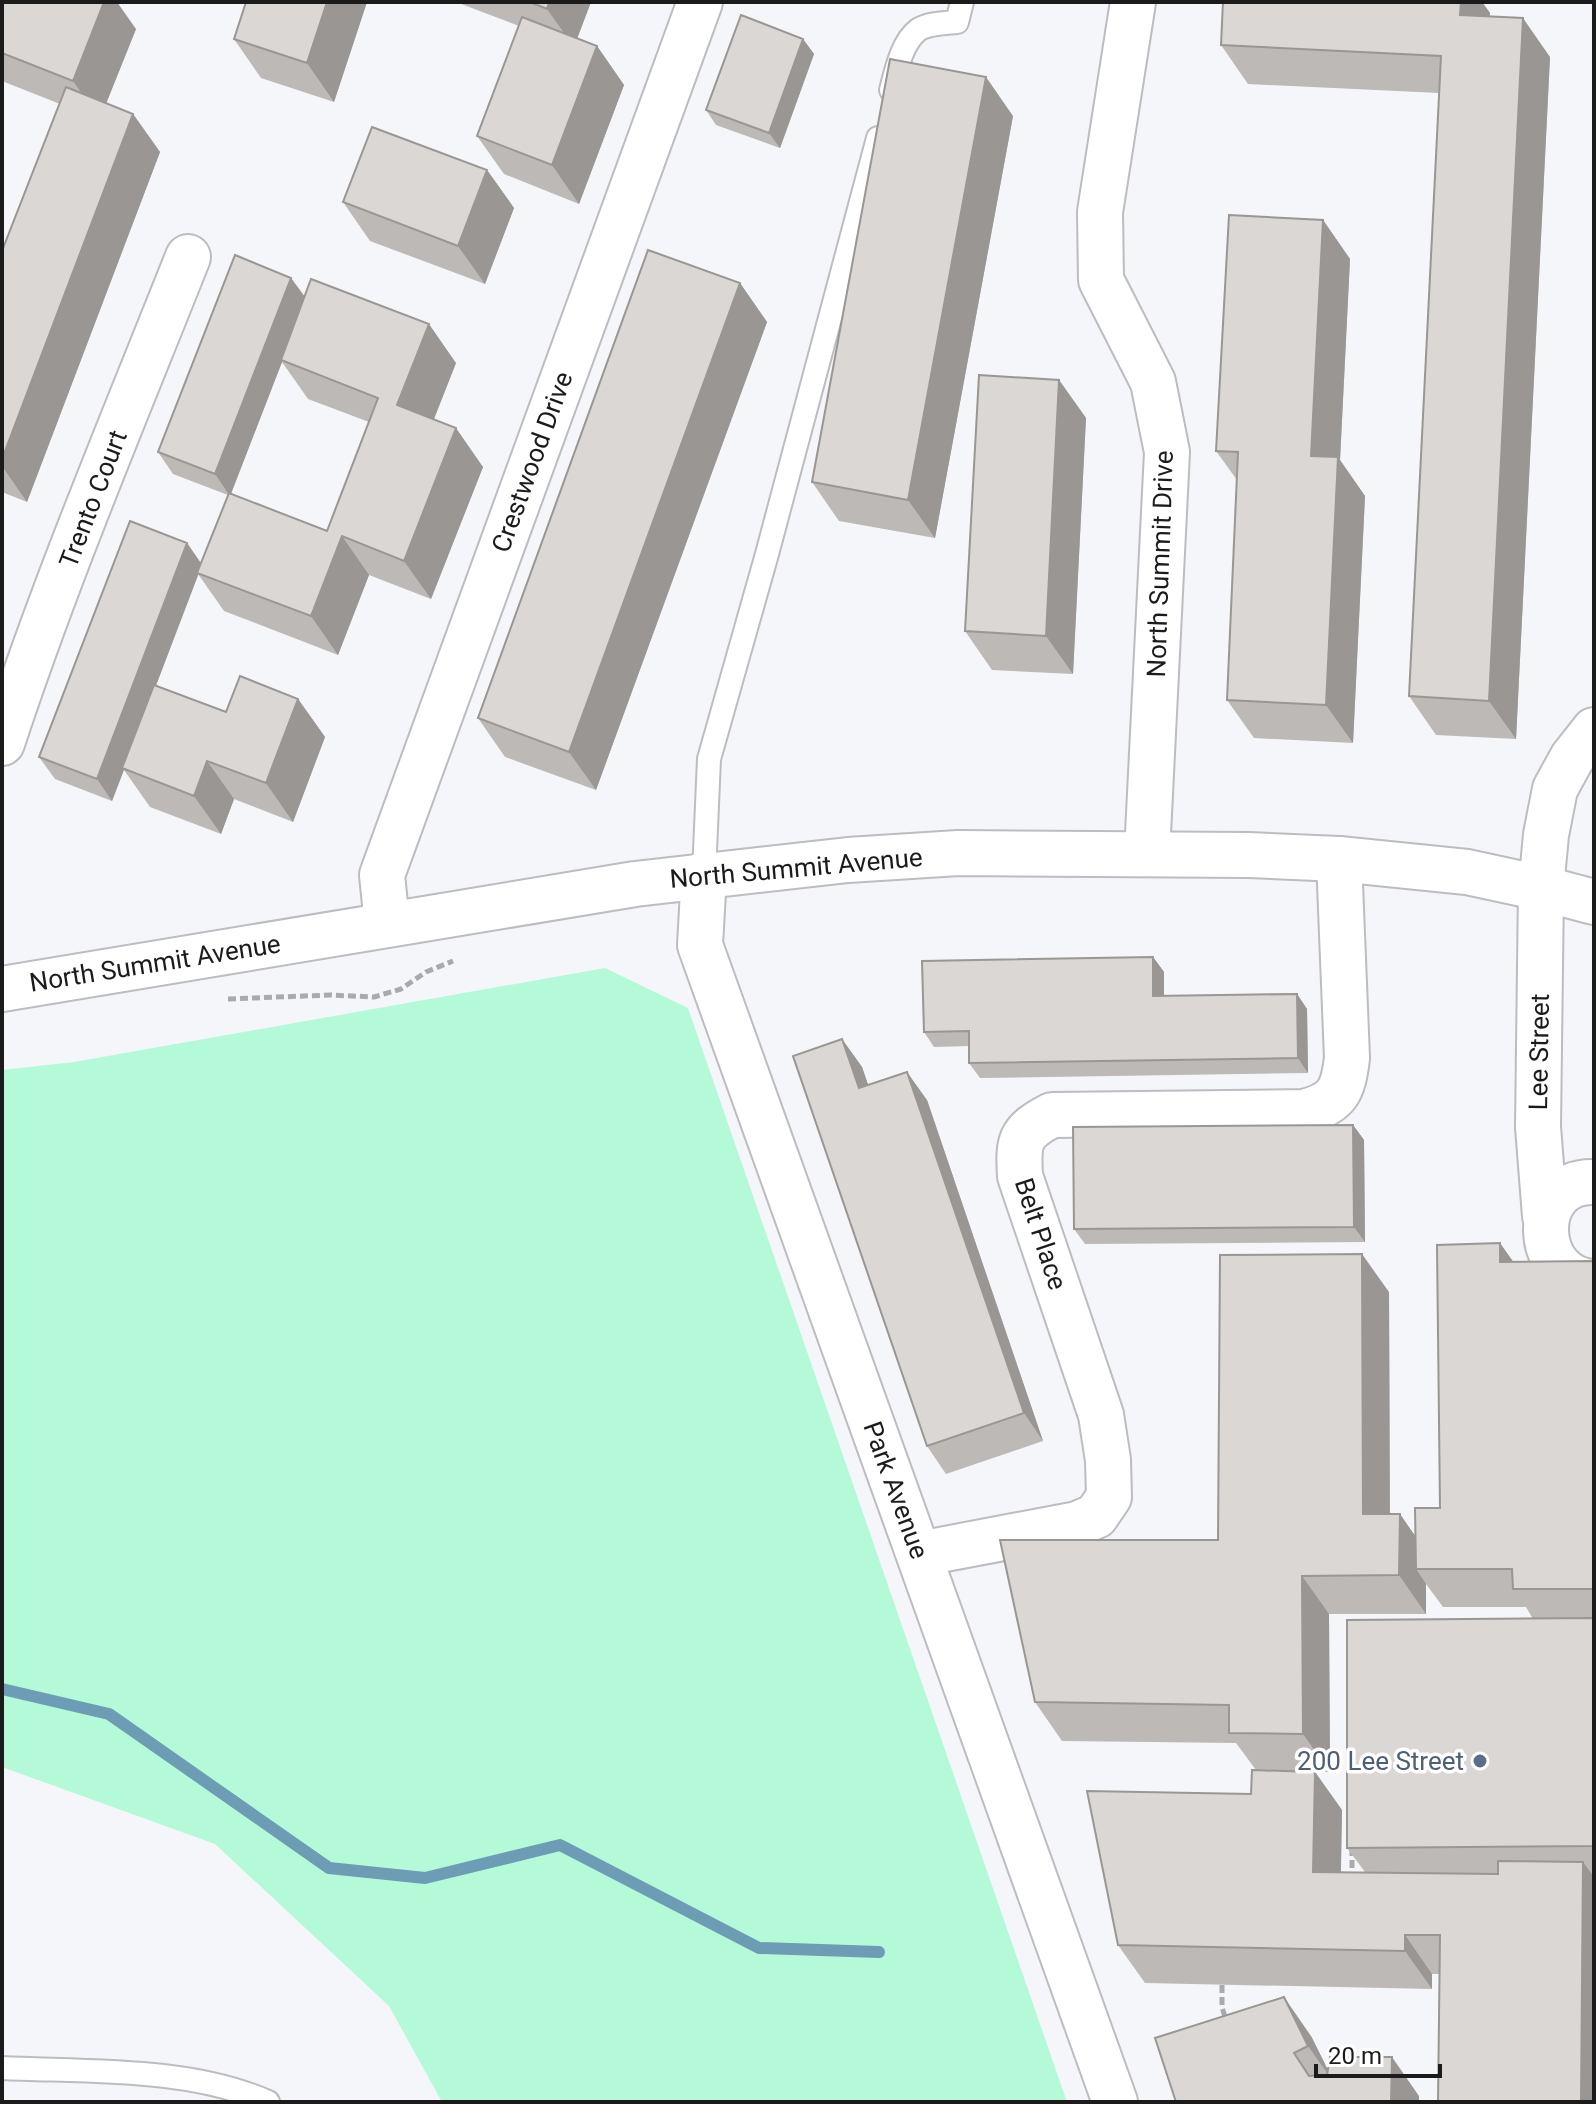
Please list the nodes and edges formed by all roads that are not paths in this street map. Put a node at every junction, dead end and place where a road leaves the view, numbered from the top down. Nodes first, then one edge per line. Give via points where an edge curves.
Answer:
1 (700, 2) edge
2 (962, 2) edge
3 (1133, 2) edge
4 (188, 257) dead end
5 (1594, 730) edge
6 (2, 743) edge
7 (1147, 854) junction
8 (1339, 859) junction
9 (704, 874) junction
10 (1541, 888) junction
11 (1594, 902) edge
12 (387, 924) junction
13 (2, 989) edge
14 (1594, 1182) edge
15 (1545, 1216) junction
16 (1594, 1282) edge
17 (919, 1554) junction
18 (2, 2068) edge
19 (268, 2102) edge
20 (1115, 2102) edge

1 - 12 street, Crestwood Drive via 382,875
2 - 9 lane via 957,22 918,30 896,71 709,759
3 - 7 street, North Summit Drive via 1100,212 1100,253 1101,280 1153,382 1167,452
4 - 6 street, Trento Court
5 - 10 street via 1555,789
7 - 8 street, North Summit Avenue
7 - 9 street, North Summit Avenue via 958,853
8 - 10 street, North Summit Avenue via 1467,872
8 - 17 street, Belt Place via 1347,1058 1343,1086 1326,1107 1304,1112 1052,1115 1030,1126 1019,1148 1020,1176 1101,1415 1109,1497 1096,1516 1077,1524
9 - 12 street, North Summit Avenue
9 - 17 street, Park Avenue via 700,945
10 - 11 street, North Summit Avenue
10 - 15 street, Lee Street via 1538,1127
12 - 13 street, North Summit Avenue
14 - 15 street via 1558,1196
15 - 16 street, Lee Street via 1550,1252 1558,1265
17 - 20 street, Park Avenue
18 - 19 lane via 170,2077 238,2089

